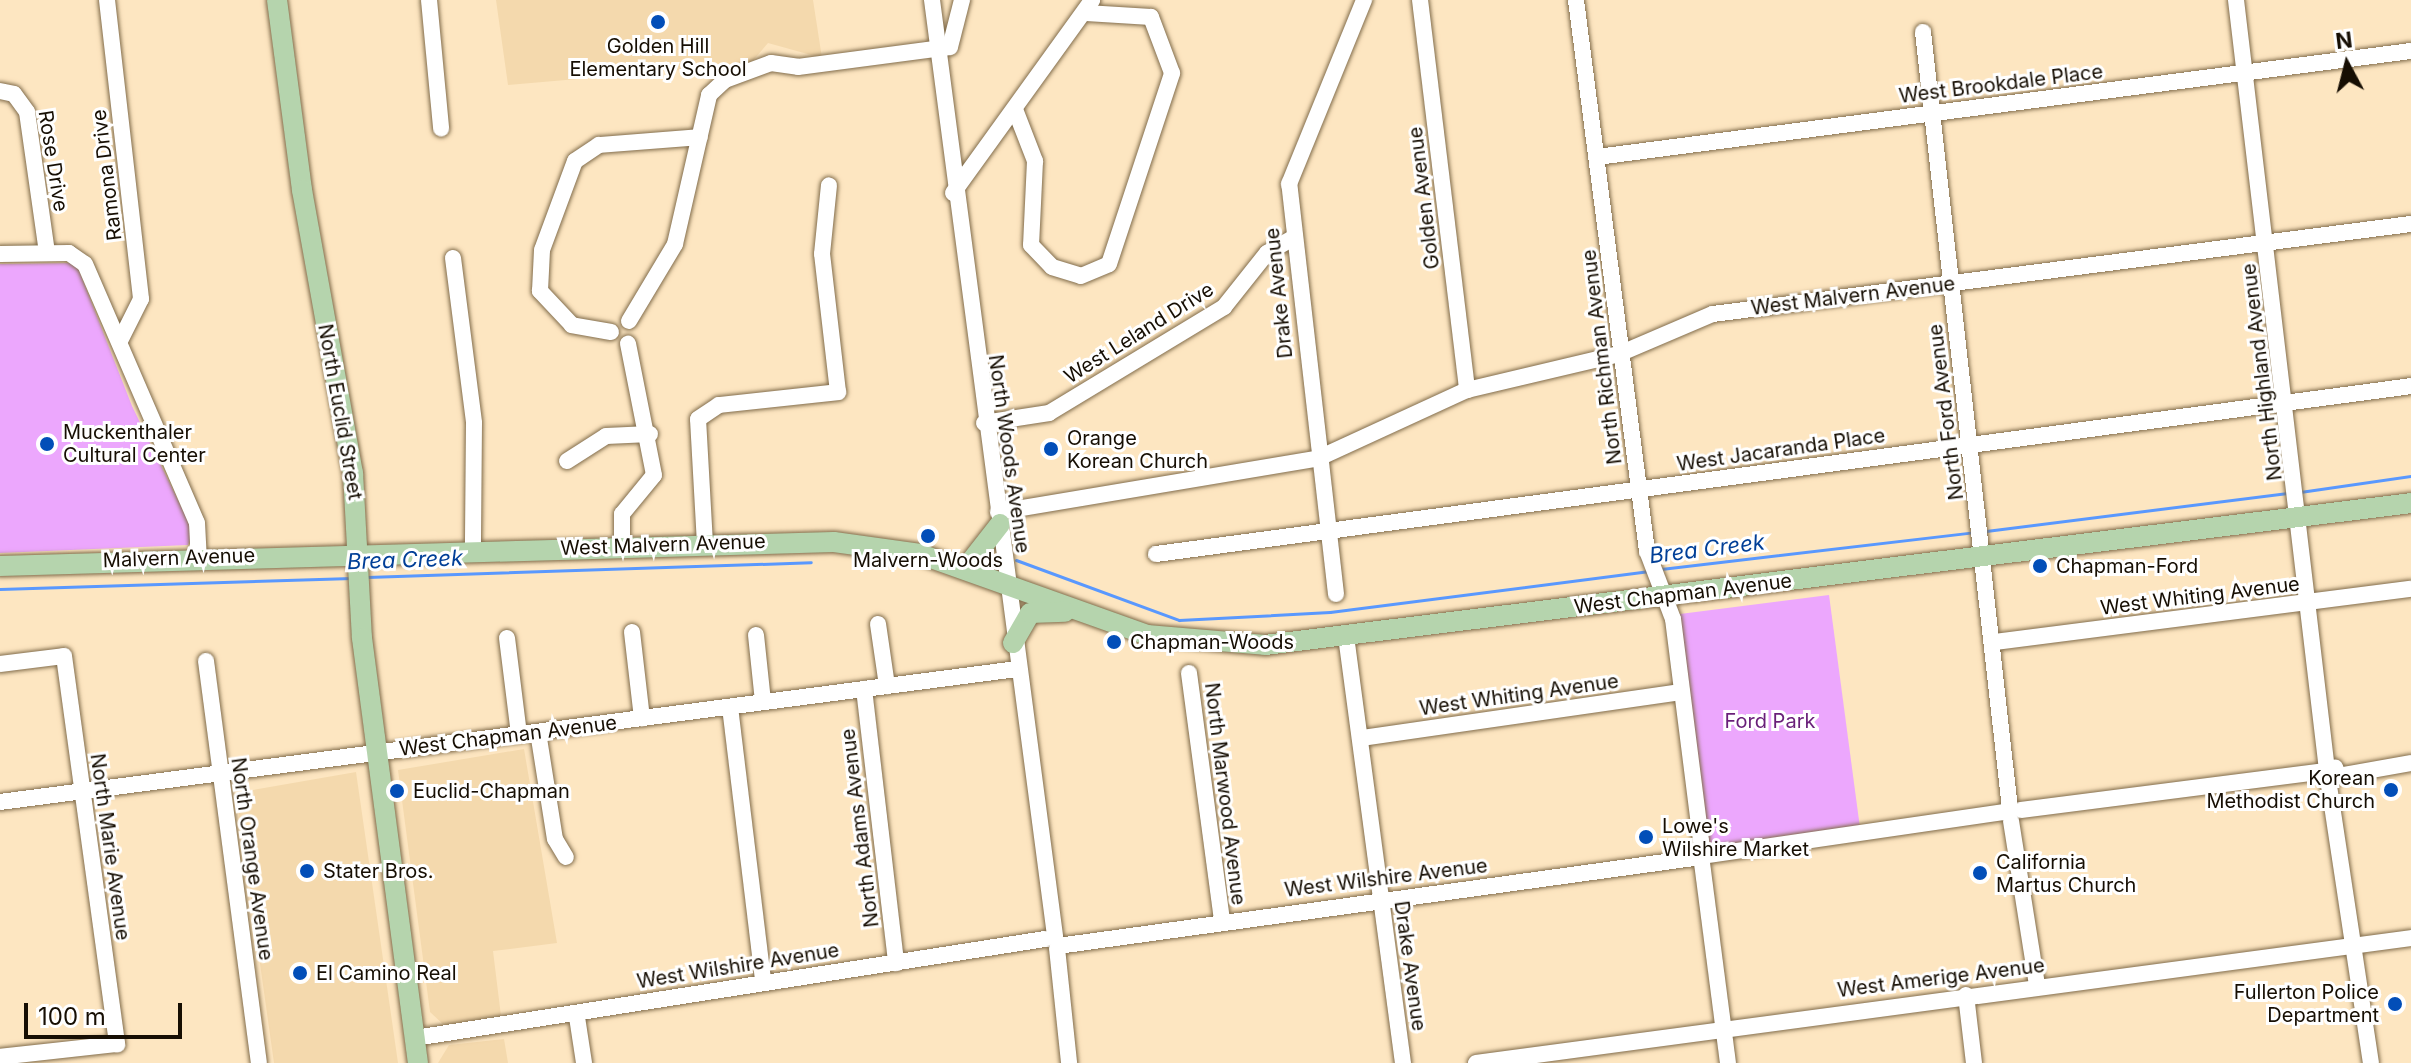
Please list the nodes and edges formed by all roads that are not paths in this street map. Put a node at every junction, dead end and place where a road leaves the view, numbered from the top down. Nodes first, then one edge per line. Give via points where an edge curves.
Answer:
1 (107, 0) edge
2 (277, 0) edge
3 (429, 0) edge
4 (932, 0) edge
5 (962, 0) edge
6 (1364, 0) edge
7 (1420, 0) edge
8 (1576, 0) edge
9 (2236, 0) edge
10 (1089, 7) edge
11 (1923, 32) dead end
12 (938, 48) junction
13 (2411, 51) edge
14 (2245, 73) junction
15 (0, 91) edge
16 (1016, 112) junction
17 (1932, 114) junction
18 (441, 128) dead end
19 (700, 137) junction
20 (1597, 157) junction
21 (829, 185) dead end
22 (953, 193) junction
23 (2411, 224) edge
24 (1293, 238) junction
25 (2266, 244) junction
26 (47, 252) junction
27 (0, 254) edge
28 (453, 258) dead end
29 (1952, 283) junction
30 (629, 321) dead end
31 (611, 332) dead end
32 (120, 341) junction
33 (628, 344) dead end
34 (1619, 354) junction
35 (2411, 386) edge
36 (1467, 390) junction
37 (2286, 403) junction
38 (984, 423) junction
39 (650, 434) junction
40 (1970, 445) junction
41 (1319, 458) junction
42 (567, 461) dead end
43 (1639, 489) junction
44 (2411, 503) edge
45 (2300, 517) junction
46 (999, 518) junction
47 (1327, 531) junction
48 (705, 544) junction
49 (622, 546) junction
50 (1982, 548) junction
51 (473, 550) junction
52 (1156, 554) dead end
53 (199, 557) junction
54 (358, 559) junction
55 (0, 566) edge
56 (965, 569) junction
57 (1660, 580) junction
58 (1006, 584) junction
59 (2411, 589) edge
60 (1336, 594) dead end
61 (2311, 602) junction
62 (1085, 613) junction
63 (878, 624) dead end
64 (632, 632) dead end
65 (756, 635) dead end
66 (1346, 636) junction
67 (507, 638) dead end
68 (1995, 642) junction
69 (1013, 643) junction
70 (206, 661) dead end
71 (0, 664) edge
72 (1017, 669) junction
73 (1189, 673) dead end
74 (887, 686) junction
75 (864, 689) junction
76 (1682, 692) junction
77 (763, 702) junction
78 (730, 707) junction
79 (642, 718) junction
80 (538, 732) junction
81 (519, 734) junction
82 (1362, 738) junction
83 (376, 753) junction
84 (2411, 763) edge
85 (220, 772) junction
86 (2332, 773) junction
87 (82, 791) junction
88 (0, 802) edge
89 (2015, 814) junction
90 (1702, 856) junction
91 (566, 857) dead end
92 (1381, 898) junction
93 (1222, 919) junction
94 (2411, 938) edge
95 (1051, 942) junction
96 (2356, 945) junction
97 (896, 963) junction
98 (763, 981) junction
99 (2037, 986) junction
100 (1966, 995) junction
101 (577, 1017) junction
102 (1723, 1027) junction
103 (415, 1038) junction
104 (0, 1057) edge
105 (259, 1063) edge
106 (418, 1063) edge
107 (584, 1063) edge
108 (1069, 1063) edge
109 (1403, 1063) edge
110 (1476, 1063) edge
111 (1728, 1063) edge
112 (1974, 1063) edge
113 (2371, 1063) edge

1 - 32 street, Ramona Drive via 141,299
2 - 54 main road, North Euclid Street via 302,190 353,473
3 - 18 street
4 - 12 street, North Woods Avenue
5 - 12 street via 957,41
6 - 24 street, Drake Avenue via 1289,184
7 - 36 street, Golden Avenue
8 - 20 street, North Richman Avenue
9 - 14 street, North Highland Avenue
10 - 16 street
10 - 16 street via 1151,17 1172,73 1109,264 1081,276 1052,267 1031,245 1035,161
11 - 17 street, North Ford Avenue
12 - 19 street via 798,67 771,63 725,80 709,95
12 - 22 street, North Woods Avenue
13 - 14 street, West Brookdale Place
14 - 17 street, West Brookdale Place
14 - 25 street, North Highland Avenue
15 - 26 street, Rose Drive via 14,94 27,112
16 - 22 street
17 - 20 street, West Brookdale Place
17 - 29 street, North Ford Avenue
19 - 30 street via 675,244
19 - 31 street via 599,145 575,161 542,250 540,291 572,325
20 - 34 street, North Richman Avenue
21 - 48 street via 822,254 838,392 719,405 698,419
22 - 38 street, North Woods Avenue
23 - 25 street, West Malvern Avenue
24 - 38 street, West Leland Drive via 1267,253 1224,307 1049,413
24 - 41 street, Drake Avenue
25 - 29 street, West Malvern Avenue
25 - 37 street, North Highland Avenue
26 - 27 street
26 - 32 street via 69,253 85,264
28 - 51 street via 474,423
29 - 34 street, West Malvern Avenue via 1713,314
29 - 40 street, North Ford Avenue
32 - 53 street via 138,399 197,523
33 - 39 street
34 - 36 street, West Malvern Avenue
34 - 43 street, North Richman Avenue
35 - 37 street, West Jacaranda Place
36 - 41 street, West Malvern Avenue
37 - 40 street, West Jacaranda Place
37 - 45 street, North Highland Avenue
38 - 46 street, North Woods Avenue
39 - 42 street via 606,436
39 - 49 street via 654,475 622,514
40 - 43 street, West Jacaranda Place
40 - 50 street, North Ford Avenue
41 - 46 street
41 - 47 street, Drake Avenue
43 - 47 street, West Jacaranda Place
43 - 57 street, North Richman Avenue
44 - 45 main road, West Chapman Avenue
45 - 50 main road, West Chapman Avenue
45 - 61 street, North Highland Avenue
46 - 56 main road
46 - 58 street, North Woods Avenue
47 - 52 street, West Jacaranda Place
47 - 60 street, Drake Avenue
48 - 49 main road, West Malvern Avenue
48 - 56 main road, West Malvern Avenue via 806,540 920,554
49 - 51 main road, West Malvern Avenue
50 - 57 main road, West Chapman Avenue
50 - 68 street, North Ford Avenue
51 - 54 main road, West Malvern Avenue
53 - 54 main road, Malvern Avenue
53 - 55 main road, Malvern Avenue
54 - 83 main road, North Euclid Street
56 - 58 main road, West Chapman Avenue
57 - 66 main road, West Chapman Avenue
57 - 76 street, North Richman Avenue
58 - 62 main road, West Chapman Avenue
58 - 69 street, North Woods Avenue
59 - 61 street, West Whiting Avenue
61 - 68 street, West Whiting Avenue
61 - 86 street, North Highland Avenue
62 - 66 main road, West Chapman Avenue via 1197,644
62 - 69 main road via 1036,611
63 - 74 street
64 - 79 street
65 - 77 street
66 - 82 street, Drake Avenue
67 - 81 street
68 - 89 street, North Ford Avenue
69 - 72 street, North Woods Avenue
70 - 85 street, North Orange Avenue
71 - 87 street, North Marie Avenue via 64,656
72 - 74 street, West Chapman Avenue
72 - 95 street, North Woods Avenue
73 - 93 street, North Marwood Avenue
74 - 75 street, West Chapman Avenue
75 - 77 street, West Chapman Avenue
75 - 97 street, North Adams Avenue
76 - 82 street, West Whiting Avenue
76 - 90 street, North Richman Avenue
77 - 78 street, West Chapman Avenue
78 - 79 street, West Chapman Avenue
78 - 98 street
79 - 80 street, West Chapman Avenue
80 - 81 street, West Chapman Avenue
80 - 91 street via 555,839
81 - 83 street, West Chapman Avenue
82 - 92 street, Drake Avenue
83 - 85 street, West Chapman Avenue
83 - 103 main road, North Euclid Street
84 - 86 street, West Wilshire Avenue
85 - 87 street, West Chapman Avenue
85 - 105 street, North Orange Avenue
86 - 89 street, West Wilshire Avenue
86 - 96 street, North Highland Avenue
87 - 88 street, West Chapman Avenue
87 - 104 street, North Marie Avenue via 117,1044
89 - 90 street, West Wilshire Avenue
89 - 99 street, North Ford Avenue
90 - 92 street, West Wilshire Avenue
90 - 102 street, North Richman Avenue
92 - 93 street, West Wilshire Avenue
92 - 109 street, Drake Avenue
93 - 95 street, West Wilshire Avenue
94 - 96 street, West Amerige Avenue
95 - 97 street, West Wilshire Avenue
95 - 108 street, North Woods Avenue
96 - 99 street, West Amerige Avenue
96 - 113 street, North Highland Avenue
97 - 98 street, West Wilshire Avenue
98 - 101 street, West Wilshire Avenue
99 - 100 street, West Amerige Avenue
100 - 102 street, West Amerige Avenue
100 - 112 street
101 - 103 street, West Wilshire Avenue
101 - 107 street
102 - 110 street, West Amerige Avenue
102 - 111 street, North Richman Avenue
103 - 106 main road, North Euclid Street

